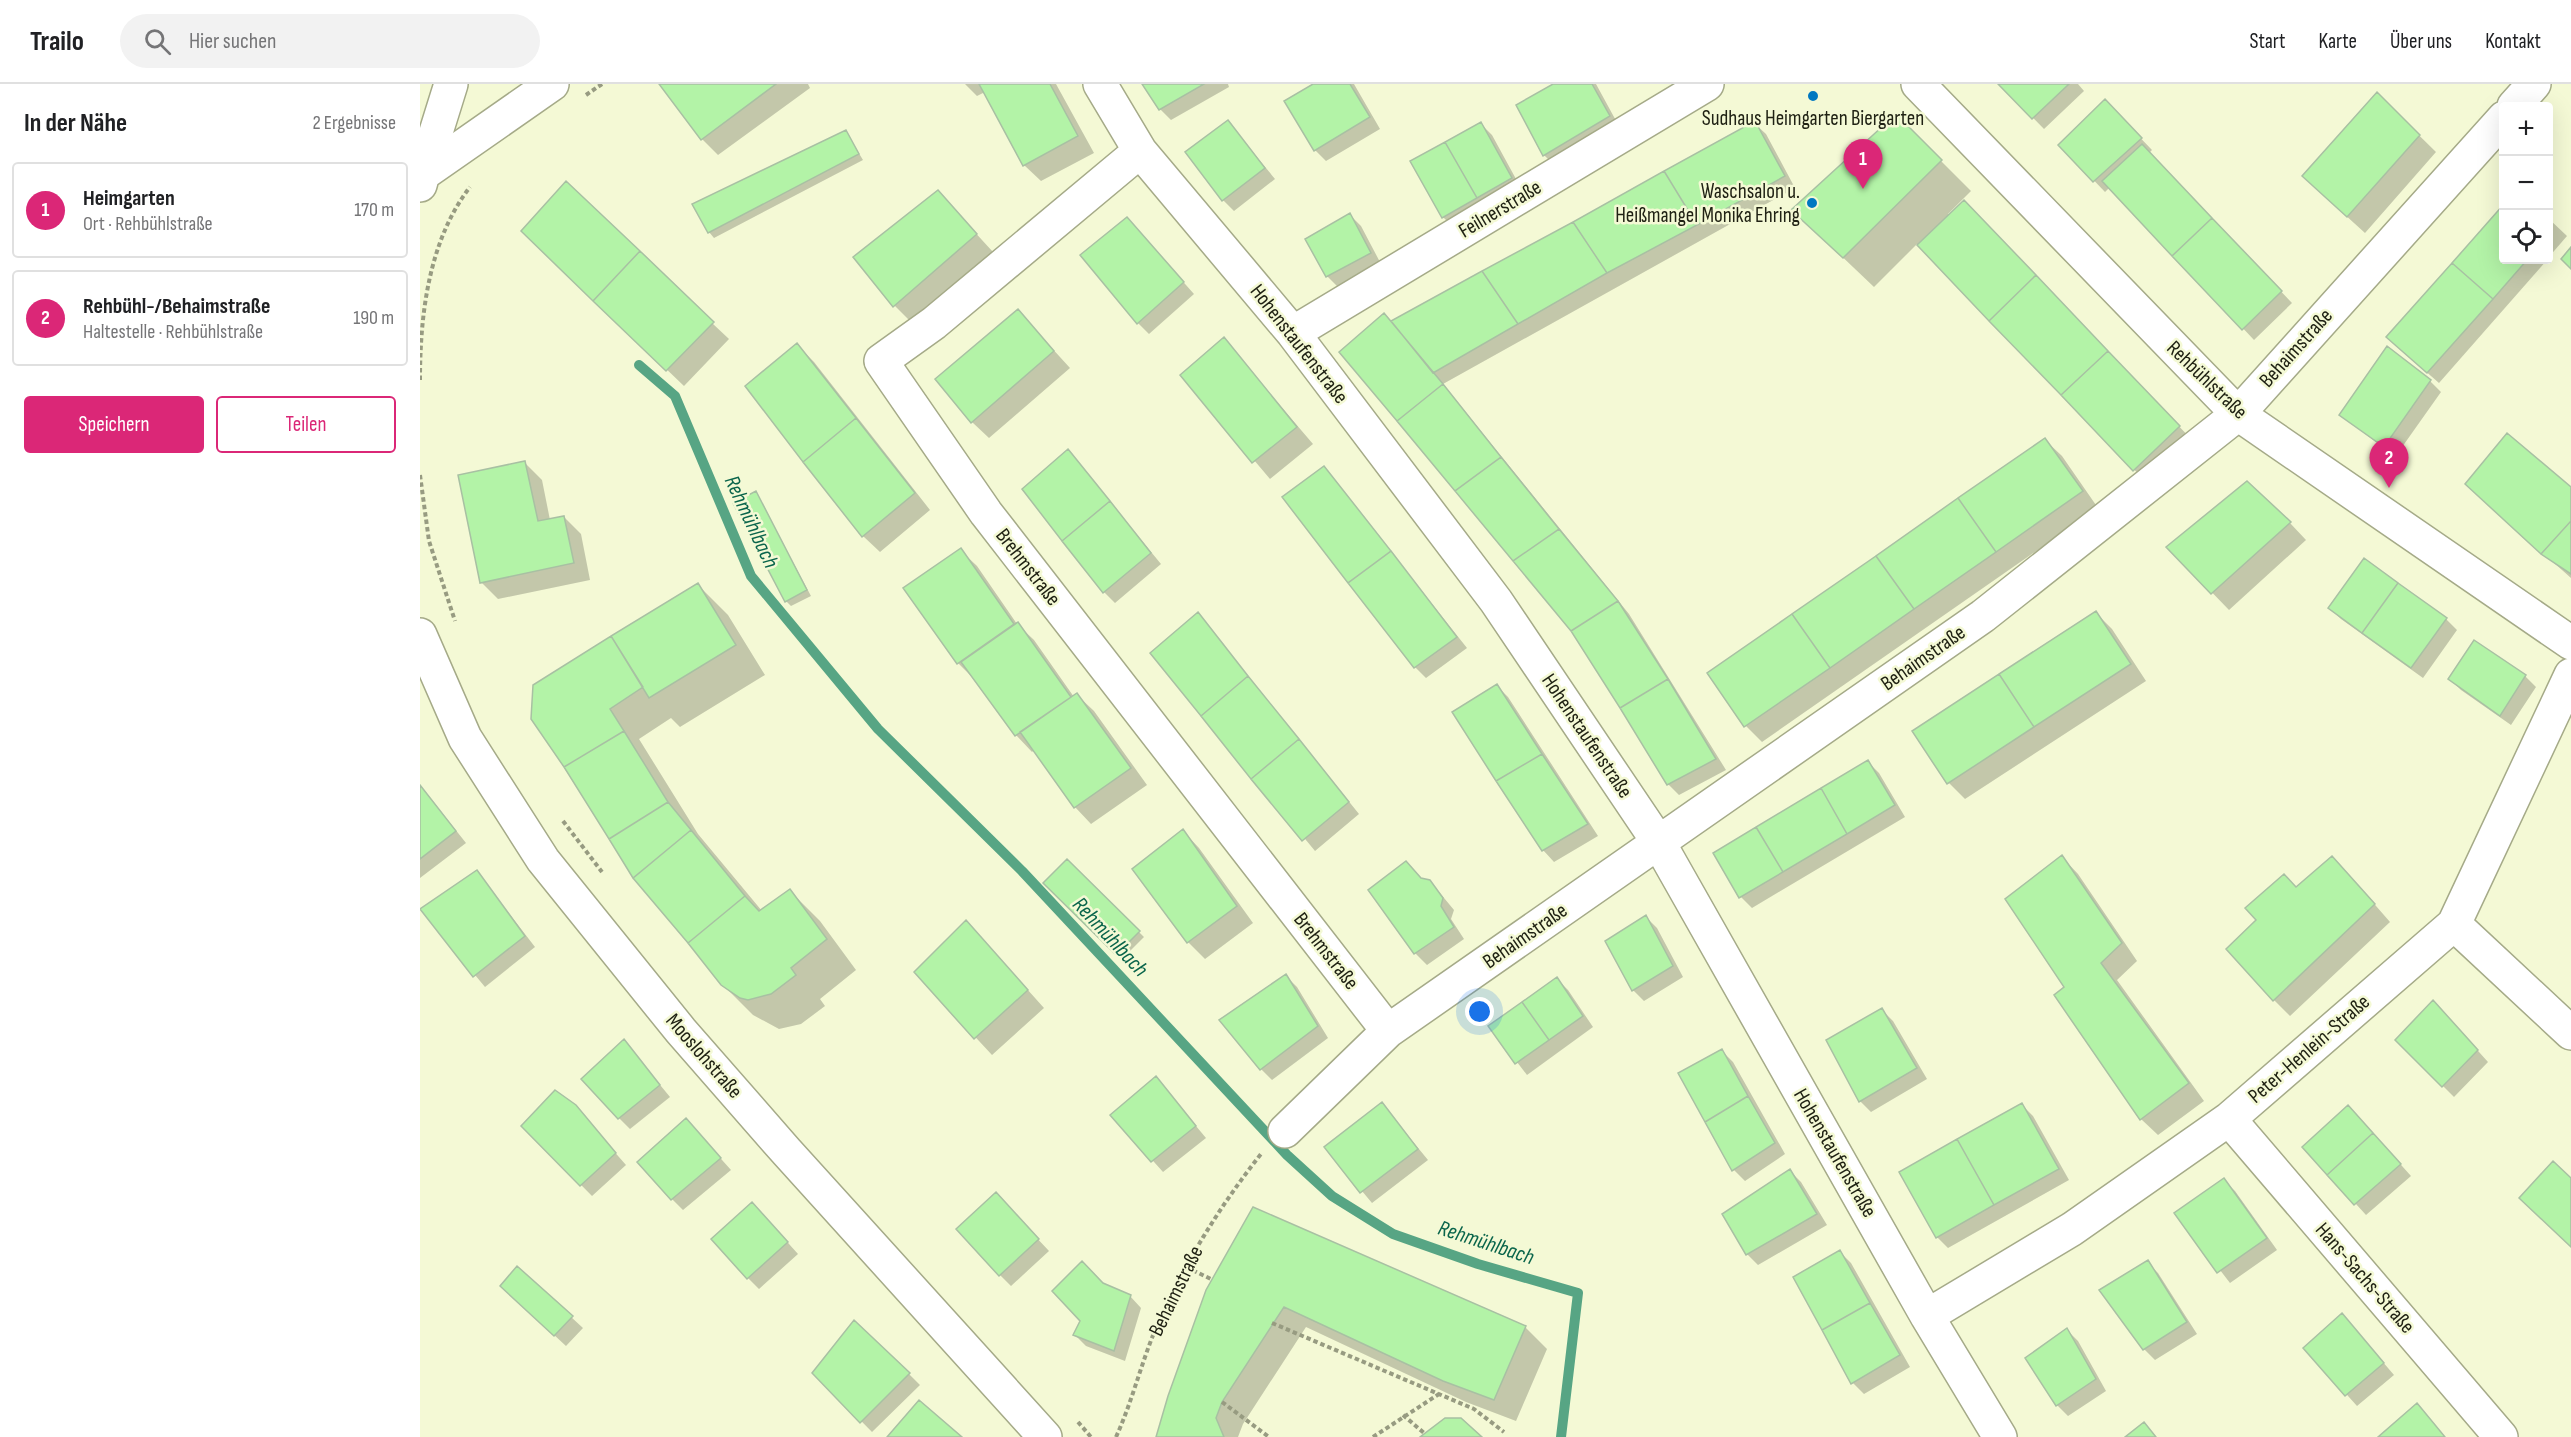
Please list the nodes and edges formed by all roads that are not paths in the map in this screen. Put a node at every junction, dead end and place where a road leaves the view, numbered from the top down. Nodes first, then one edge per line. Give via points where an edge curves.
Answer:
1 (451, 84) edge
2 (552, 84) edge
3 (1100, 84) edge
4 (1707, 84) edge
5 (1918, 84) edge
6 (2534, 84) edge
7 (2518, 102) edge
8 (2499, 124) edge
9 (1140, 151) junction
10 (422, 179) edge
11 (1293, 333) junction
12 (2238, 414) junction
13 (420, 635) edge
14 (2571, 643) edge
15 (2571, 675) edge
16 (1659, 843) junction
17 (2454, 924) junction
18 (1388, 1031) junction
19 (2571, 1034) edge
20 (2229, 1119) junction
21 (1285, 1131) dead end
22 (1927, 1316) junction
23 (1045, 1437) edge
24 (2000, 1437) edge
25 (2501, 1437) edge

1 - 10 street
2 - 10 street
3 - 9 street, Hohenstaufenstraße
4 - 11 street, Feilnerstraße
5 - 12 street, Rehbühlstraße
6 - 7 street
8 - 12 street, Behaimstraße
9 - 11 street, Hohenstaufenstraße
9 - 18 street, Brehmstraße via 934,323 881,361 986,513
11 - 16 street, Hohenstaufenstraße via 1496,602
12 - 14 street, Rehbühlstraße
12 - 16 street, Behaimstraße via 1983,616
13 - 23 street, Mooslohstraße via 465,738 543,860 681,1031
15 - 17 street, Peter-Henlein-Straße
16 - 18 street, Behaimstraße
16 - 22 street, Hohenstaufenstraße
17 - 19 street
17 - 20 street, Peter-Henlein-Straße
18 - 21 street, Behaimstraße
20 - 22 street, Peter-Henlein-Straße via 2072,1229
20 - 25 street, Hans-Sachs-Straße
22 - 24 street, Hohenstaufenstraße

